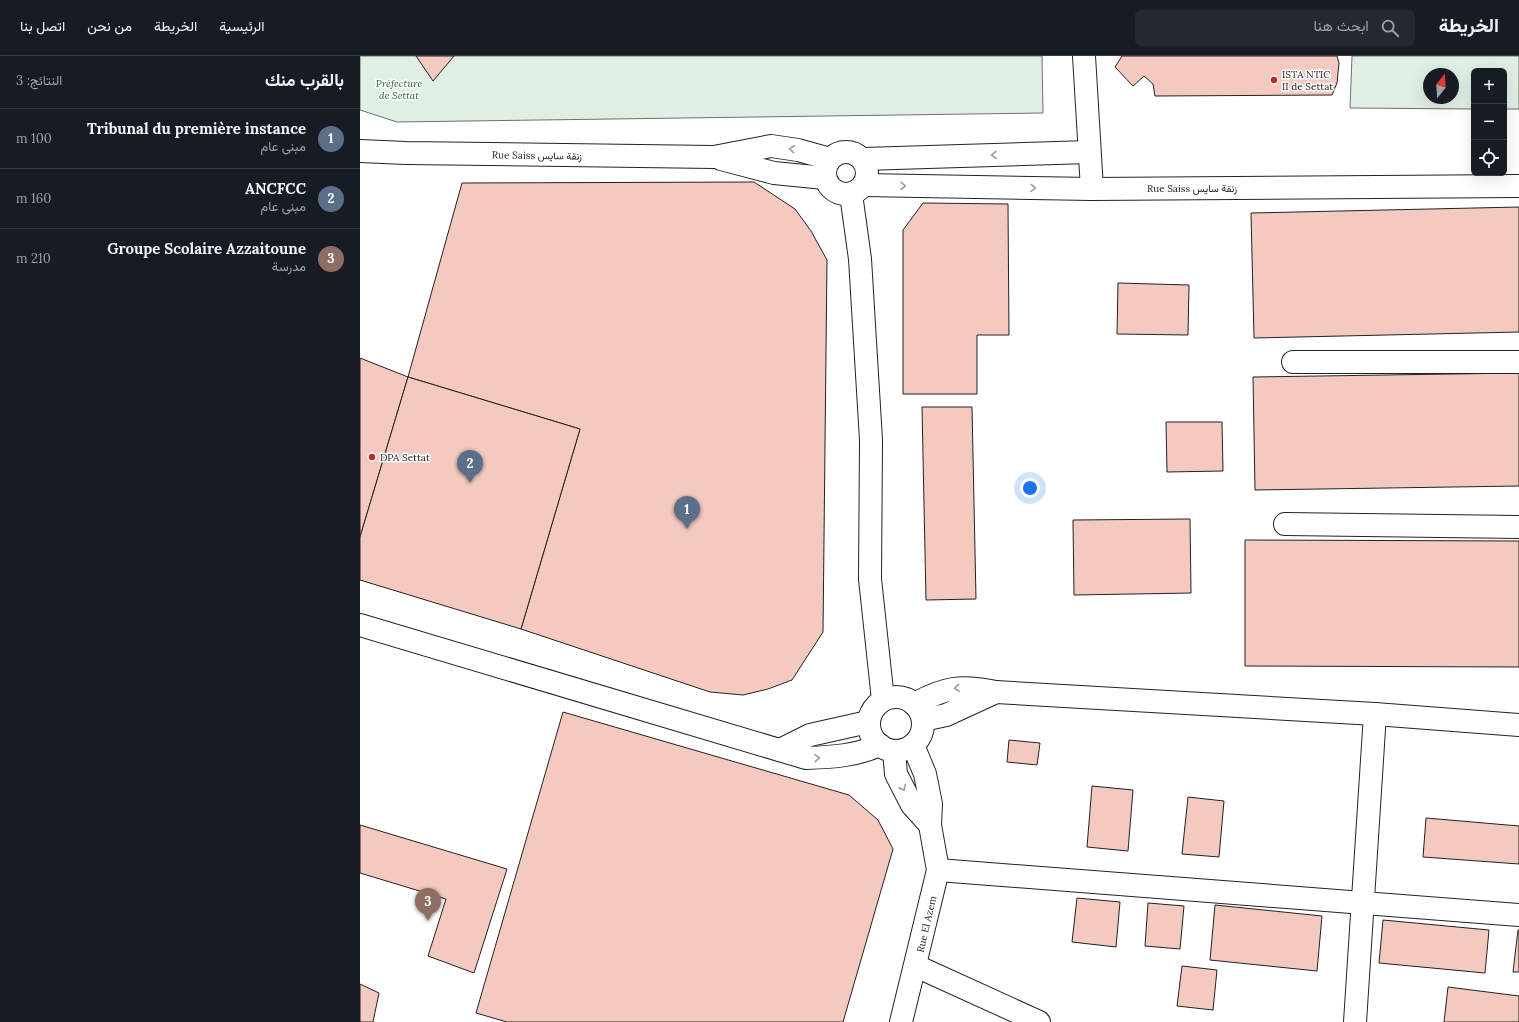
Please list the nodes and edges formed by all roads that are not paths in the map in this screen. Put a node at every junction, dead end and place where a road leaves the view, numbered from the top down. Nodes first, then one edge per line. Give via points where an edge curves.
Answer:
1 (1084, 56) edge
2 (360, 151) edge
3 (1089, 152) junction
4 (863, 159) junction
5 (828, 168) junction
6 (1519, 186) edge
7 (1092, 189) junction
8 (857, 190) junction
9 (1293, 362) dead end
10 (1519, 362) edge
11 (1285, 524) dead end
12 (1519, 527) edge
13 (360, 625) edge
14 (883, 700) junction
15 (919, 712) junction
16 (1375, 714) junction
17 (868, 722) junction
18 (1519, 726) edge
19 (895, 747) junction
20 (780, 750) junction
21 (938, 870) junction
22 (1364, 903) junction
23 (1519, 915) edge
24 (916, 966) junction
25 (901, 1022) edge
26 (1039, 1022) edge
27 (1355, 1022) edge

1 - 3 street
2 - 5 street, Rue Saiss زنقة سايس via 714,157 771,146 798,150
3 -> 4 street
3 - 7 street
4 - 5 street via 850,152 843,152
4 - 8 street via 868,173
5 - 8 street via 829,186 835,191 842,194
6 - 7 street, Rue Saiss زنقة سايس
8 -> 7 street, Rue Saiss زنقة سايس
8 - 14 street via 871,440 870,579
9 - 10 street
11 - 12 street
13 - 20 street
14 - 15 street via 894,696 904,698
14 - 17 street via 875,705
15 - 16 street via 935,692 955,687 996,692
15 - 19 street via 922,734
16 - 18 street
16 - 22 street
17 - 19 street via 871,735
17 - 20 street via 810,735
20 -> 19 street via 806,758 842,757
19 - 21 street, Rue El Azem via 896,774 912,805 930,825
21 - 22 street
21 - 24 street, Rue El Azem
22 - 23 street
22 - 27 street
24 - 25 street, Rue El Azem
24 - 26 street

